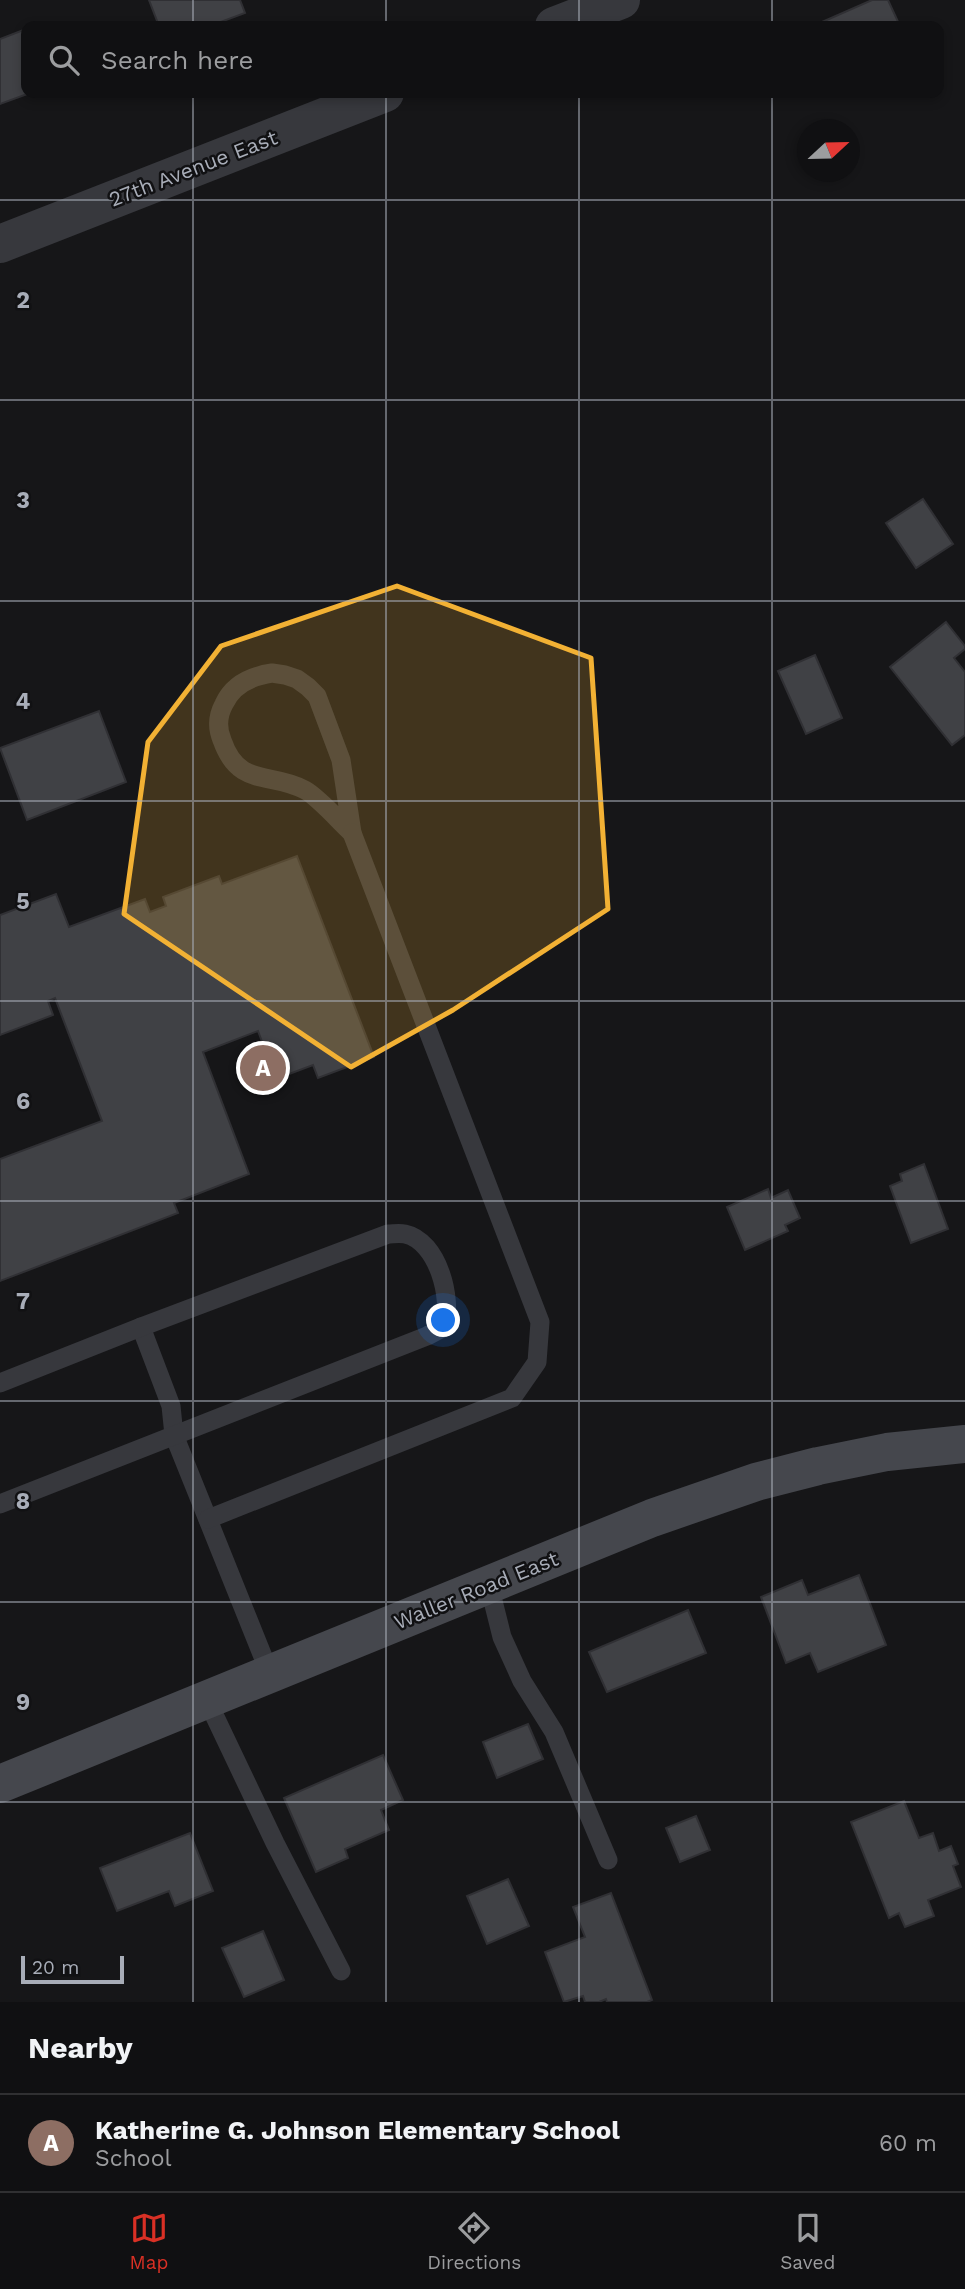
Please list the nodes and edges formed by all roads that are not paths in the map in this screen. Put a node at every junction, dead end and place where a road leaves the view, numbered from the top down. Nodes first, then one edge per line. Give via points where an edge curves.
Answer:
1 (621, 0) edge
2 (567, 21) edge
3 (372, 98) edge
4 (0, 244) edge
5 (352, 833) junction
6 (141, 1327) junction
7 (0, 1383) edge
8 (174, 1435) junction
9 (965, 1444) edge
10 (0, 1504) edge
11 (208, 1519) junction
12 (489, 1585) junction
13 (270, 1674) junction
14 (207, 1700) junction
15 (0, 1784) edge
16 (608, 1860) dead end
17 (341, 1971) dead end

1 - 2 street
3 - 4 street, 27th Avenue East
5 - 5 lane via 341,760 317,696 285,674 259,675 235,688 225,700 219,723 226,751 236,764 257,777 305,790
5 - 11 lane via 540,1322 537,1362 512,1398
6 - 7 lane
6 - 8 lane via 171,1406
6 - 8 lane via 388,1234 406,1234 422,1244 433,1258 447,1295 444,1326 427,1336
8 - 10 lane
8 - 11 lane
9 - 12 street, Waller Road East via 887,1452 757,1482 652,1518
11 - 13 lane
12 - 13 street, Waller Road East
12 - 16 lane via 502,1637 522,1681 554,1732
13 - 14 street, Waller Road East
14 - 15 street, Waller Road East
14 - 17 lane

